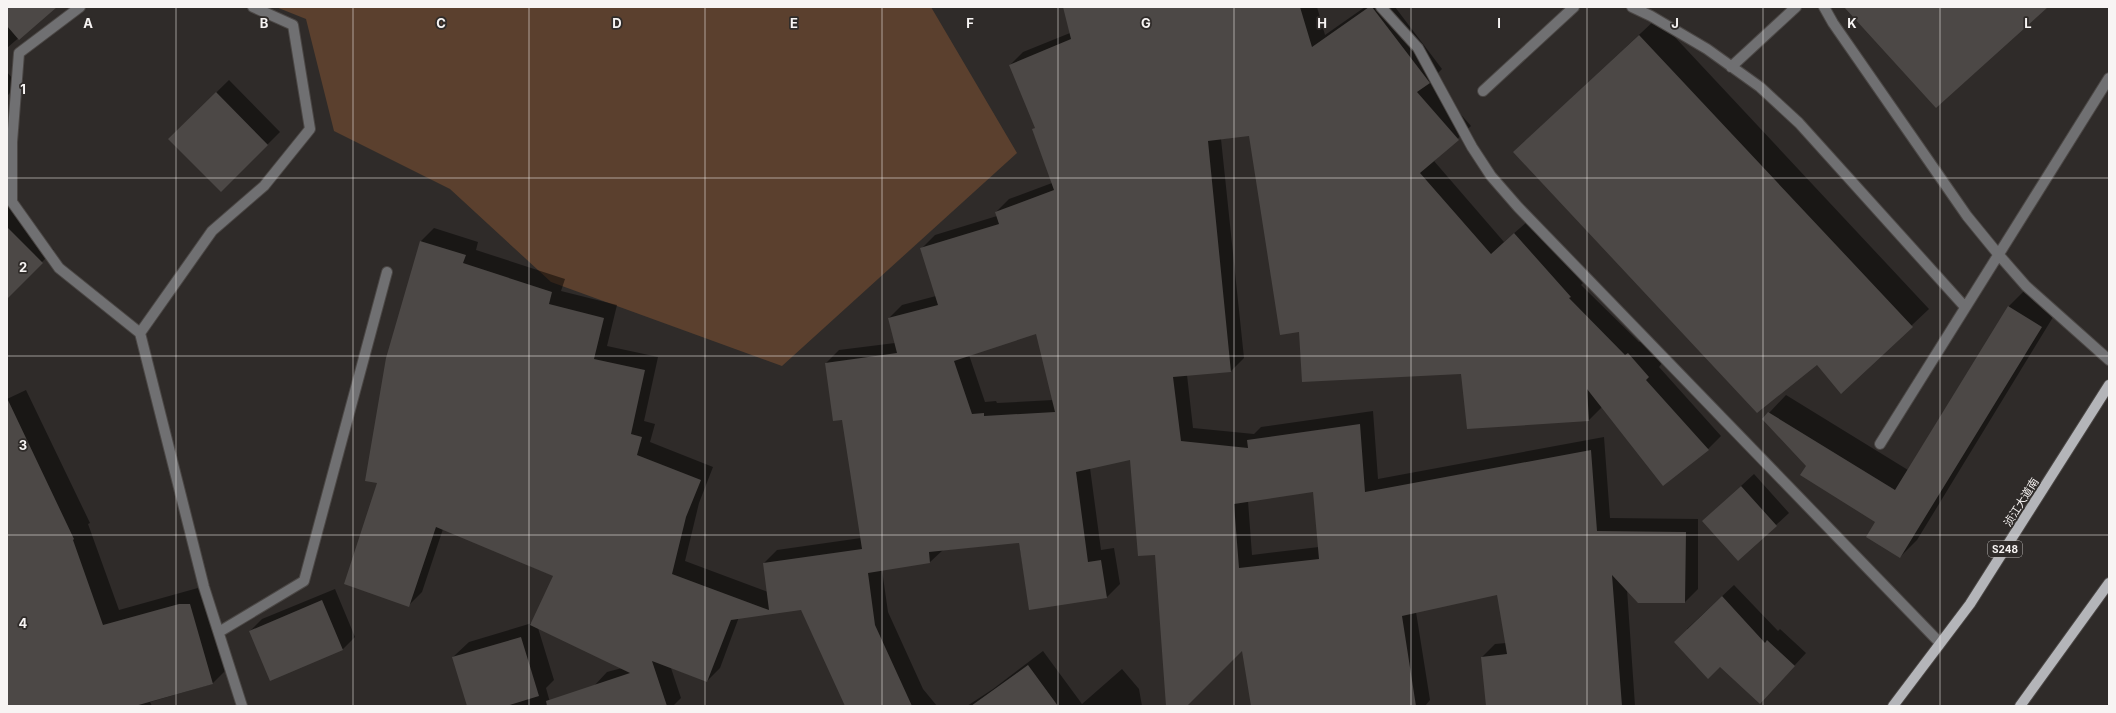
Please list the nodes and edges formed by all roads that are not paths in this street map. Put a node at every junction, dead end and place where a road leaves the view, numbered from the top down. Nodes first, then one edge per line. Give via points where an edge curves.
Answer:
1 (80, 7) edge
2 (253, 7) edge
3 (1381, 7) edge
4 (1574, 7) edge
5 (1632, 7) edge
6 (1796, 7) edge
7 (1824, 7) edge
8 (1732, 67) junction
9 (2109, 78) edge
10 (1483, 91) dead end
11 (1998, 254) junction
12 (387, 272) dead end
13 (1965, 307) junction
14 (140, 334) junction
15 (2109, 360) edge
16 (2109, 385) edge
17 (1880, 444) dead end
18 (2109, 583) edge
19 (219, 632) junction
20 (1940, 643) junction
21 (242, 706) edge
22 (1893, 706) edge
23 (2020, 706) edge

1 - 14 street via 19,53 12,142 12,202 59,268
2 - 14 street via 293,25 310,129 264,186 212,231
3 - 20 street via 1418,48 1472,147 1491,176 1518,207
4 - 10 street
5 - 8 street via 1707,49
6 - 8 street
7 - 11 street via 1958,203
8 - 13 street via 1760,87 1800,123
9 - 11 street
11 - 13 street
11 - 15 street via 2026,286
12 - 19 street via 304,581
13 - 17 street
14 - 19 street via 204,587
16 - 20 main road, 浈江大道南 / S248 via 1970,604
18 - 23 main road
19 - 21 street
20 - 22 main road, 浈江大道南 / S248

